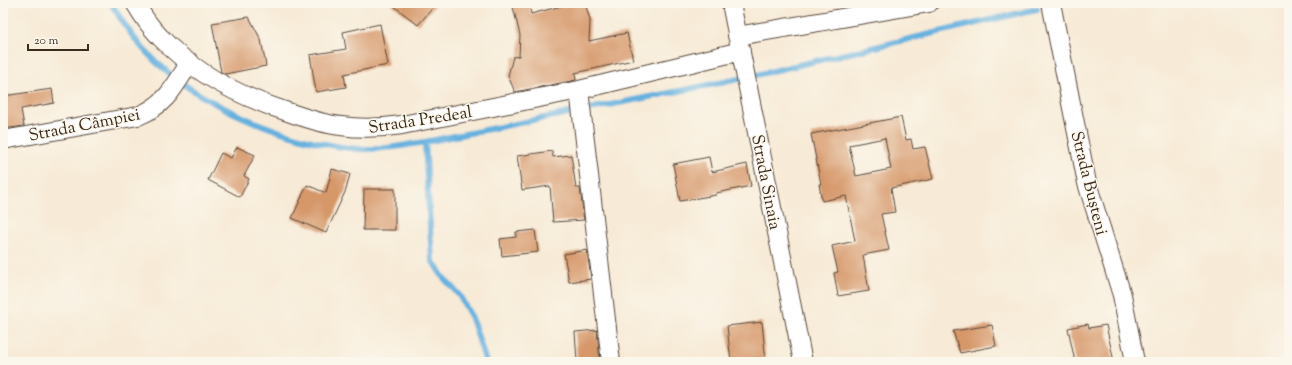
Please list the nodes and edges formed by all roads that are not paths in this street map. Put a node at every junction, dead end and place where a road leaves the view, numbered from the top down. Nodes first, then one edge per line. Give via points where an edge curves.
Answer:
1 (135, 3) edge
2 (731, 3) edge
3 (929, 3) edge
4 (1051, 3) edge
5 (740, 52) junction
6 (187, 67) junction
7 (579, 94) junction
8 (3, 140) edge
9 (611, 362) edge
10 (803, 362) edge
11 (1135, 362) edge

1 - 6 street, Strada Predeal via 160,37
2 - 5 street, Strada Sinaia
3 - 5 street, Strada Predeal
4 - 11 street, Strada Bușteni via 1087,183 1122,295
5 - 7 street, Strada Predeal
5 - 10 street, Strada Sinaia
6 - 7 street, Strada Predeal via 256,101 302,117 350,127 397,126
6 - 8 street, Strada Câmpiei via 165,99 138,116
7 - 9 street

